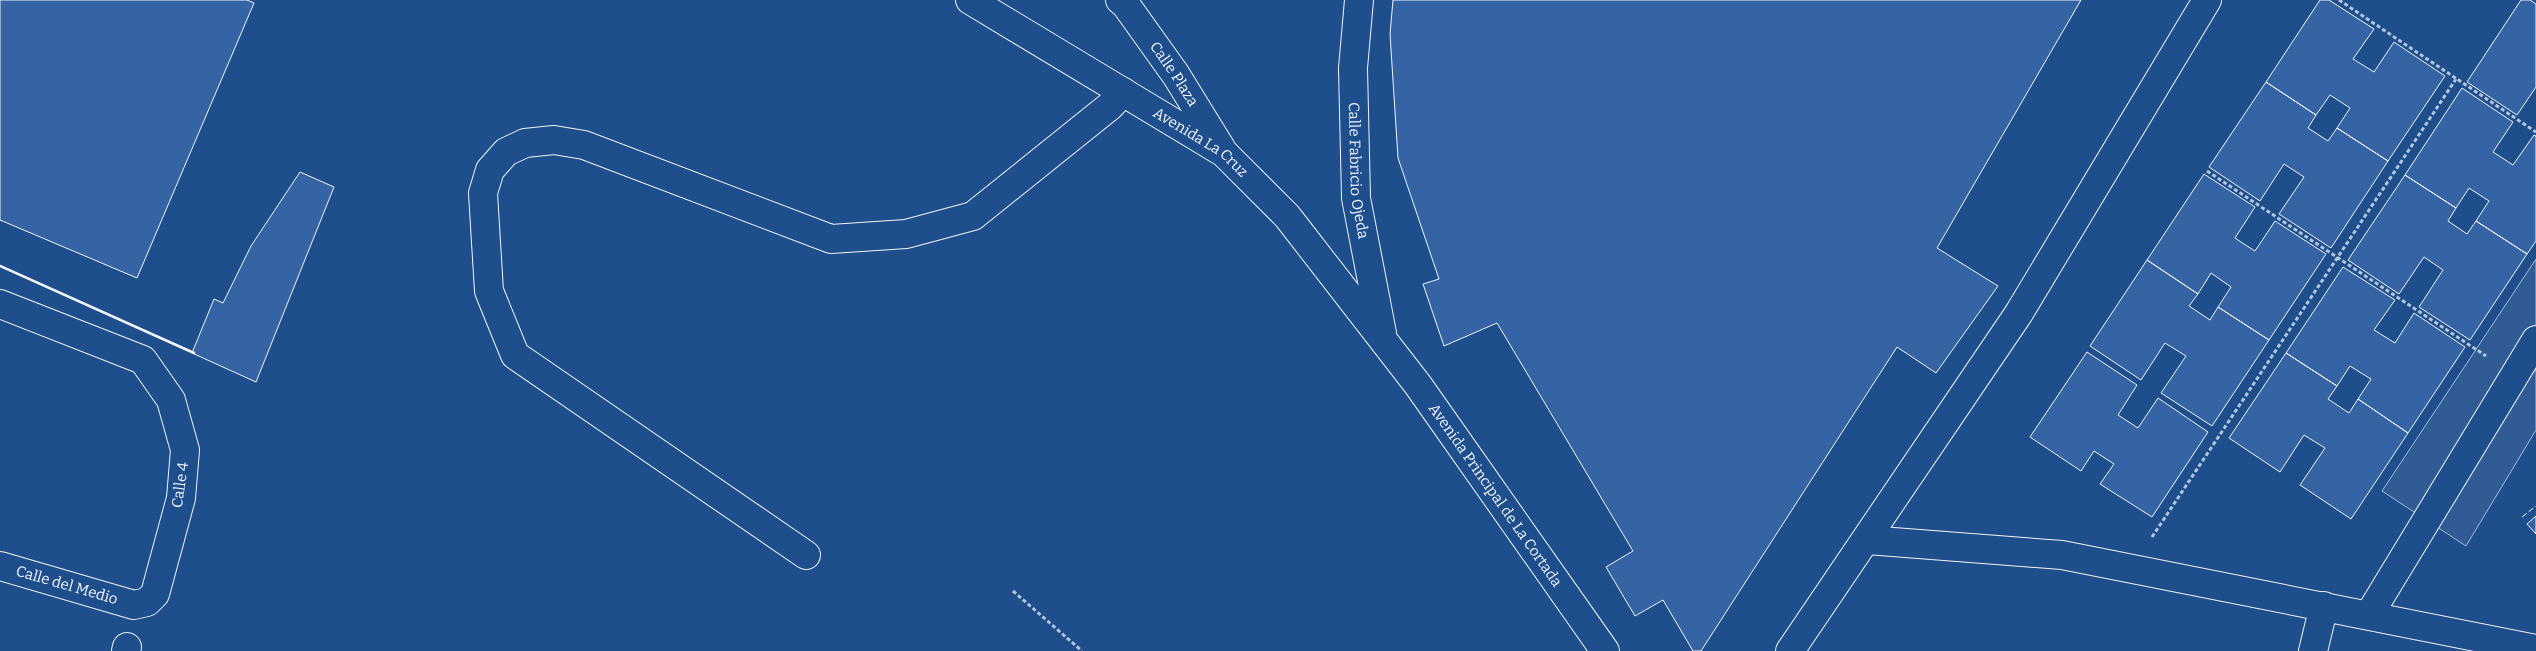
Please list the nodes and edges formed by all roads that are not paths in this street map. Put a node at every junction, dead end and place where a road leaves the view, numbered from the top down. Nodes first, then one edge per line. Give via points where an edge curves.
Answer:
1 (970, 0) edge
2 (1120, 0) edge
3 (1359, 0) edge
4 (2207, 0) edge
5 (1123, 92) junction
6 (1224, 153) junction
7 (0, 304) edge
8 (1383, 340) junction
9 (2536, 340) edge
10 (1867, 540) junction
11 (806, 555) dead end
12 (0, 566) edge
13 (134, 605) joint
14 (2324, 606) junction
15 (2369, 615) junction
16 (2536, 649) edge
17 (1605, 651) edge
18 (1790, 651) edge
19 (2313, 651) edge

1 - 5 street, Avenida La Cruz
2 - 6 street, Calle Plaza via 1176,75
3 - 8 street, Calle Fabricio Ojeda via 1353,68 1356,198
4 - 10 street via 2019,313
5 - 6 street, Avenida La Cruz
5 - 11 street via 1110,106 973,216 906,234 831,239 584,144 561,141 525,143 506,152 490,170 483,193 489,291 515,355
6 - 8 street, Avenida La Cruz via 1287,216
7 - 13 street, Calle 4 via 143,360 171,400 185,450 181,498 155,594 147,602
8 - 17 street, Avenida Principal de La Cortada
9 - 15 street
10 - 14 street via 2062,555
10 - 18 street
12 - 13 street, Calle del Medio
14 - 15 street
14 - 19 street
15 - 16 street

